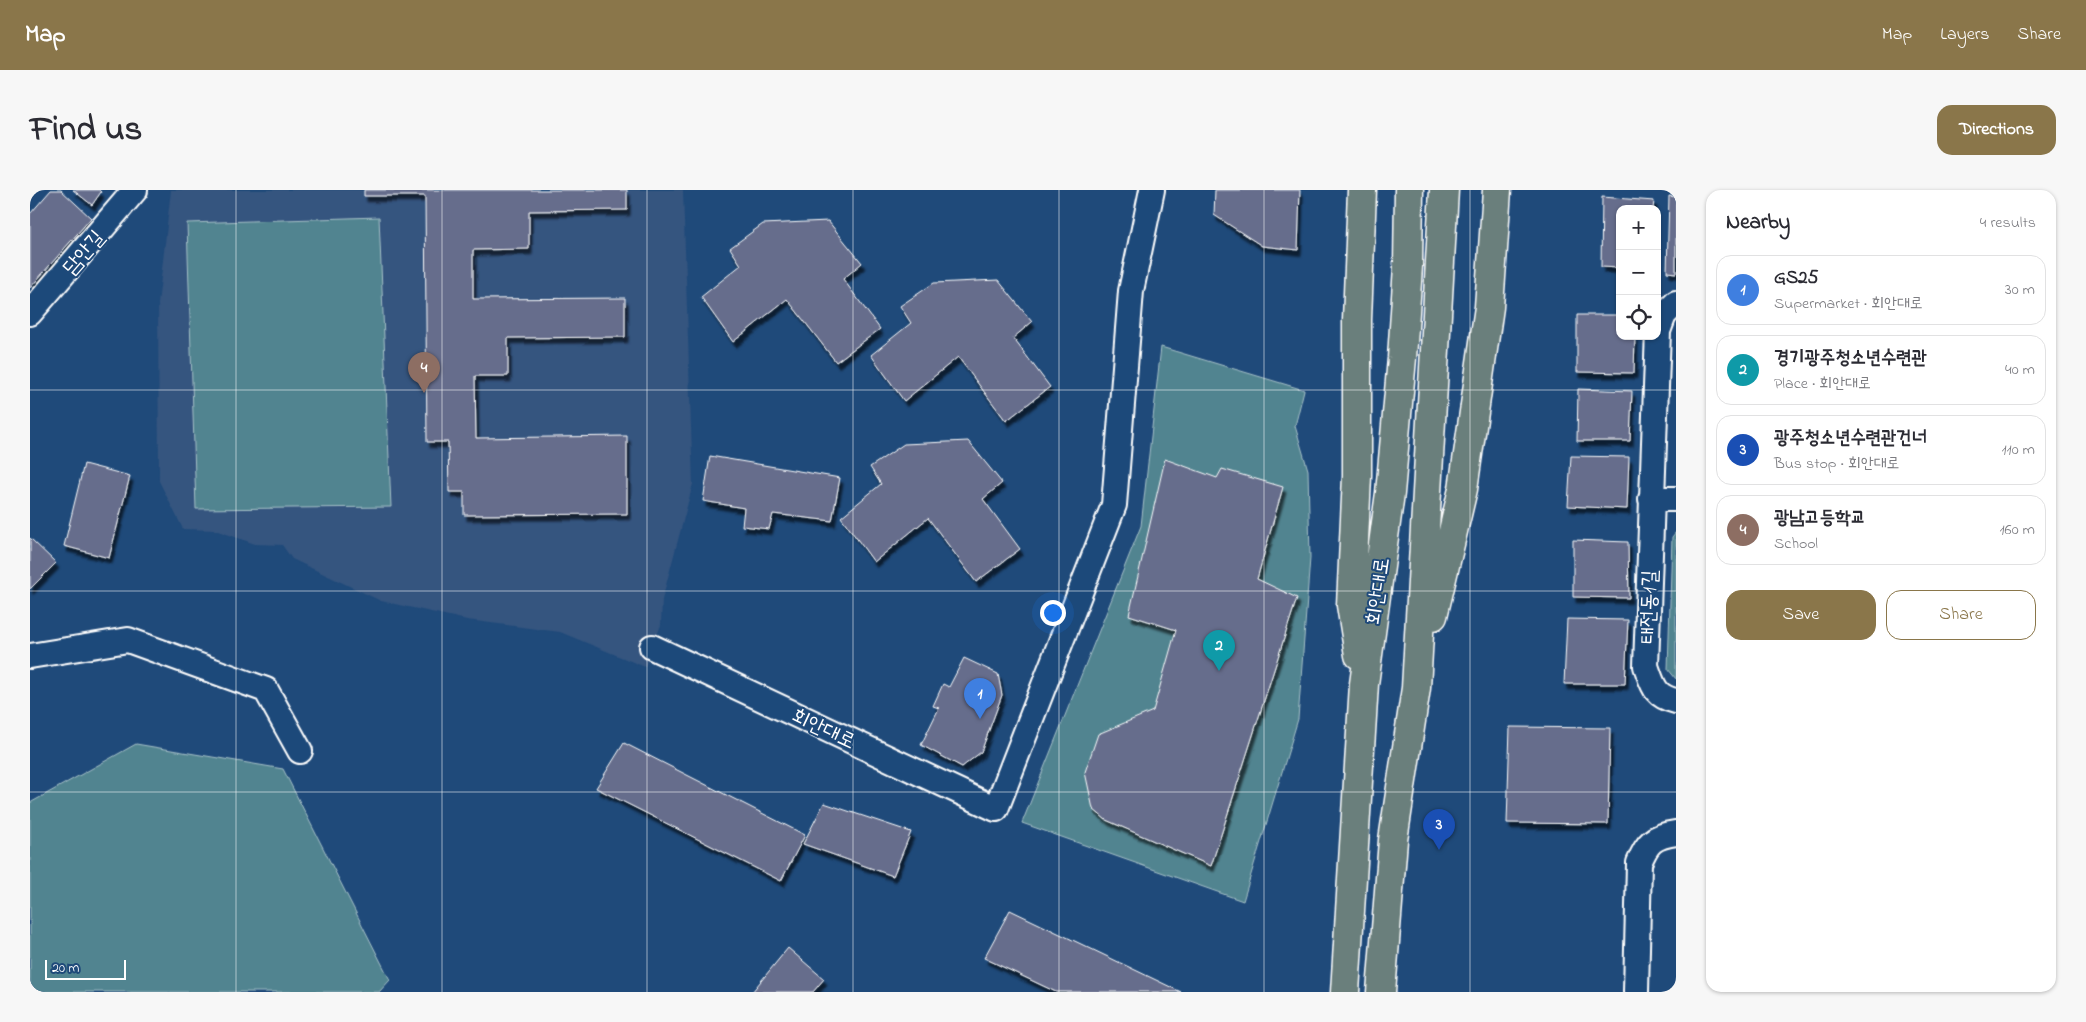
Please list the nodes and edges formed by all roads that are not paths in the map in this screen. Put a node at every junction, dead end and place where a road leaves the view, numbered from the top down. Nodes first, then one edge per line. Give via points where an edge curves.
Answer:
1 (136, 190) edge
2 (1152, 190) edge
3 (1362, 190) edge
4 (1409, 190) edge
5 (1444, 190) edge
6 (1497, 190) edge
7 (1676, 303) edge
8 (30, 313) edge
9 (1651, 499) junction
10 (1676, 500) edge
11 (652, 647) dead end
12 (30, 656) edge
13 (1364, 684) junction
14 (1416, 688) junction
15 (1676, 701) edge
16 (300, 750) dead end
17 (1676, 834) edge
18 (1345, 992) edge
19 (1381, 992) edge
20 (1636, 992) edge

1 - 8 street, 담안길
2 - 11 street, 회안대로 via 1131,291 1114,505 996,809
3 - 13 highway via 1352,605
4 - 13 highway, 회안대로 via 1408,266 1390,493
5 - 14 highway, 회안대로
6 - 14 highway via 1489,307 1462,489
7 - 9 street, 태전동1길 via 1664,315 1658,331
9 - 10 street
9 - 15 street, 태전동1길 via 1646,666 1653,686 1663,698
12 - 16 street via 128,640 266,690
13 - 18 highway, 회안대로
14 - 19 highway, 회안대로 via 1393,840
17 - 20 street via 1658,837 1646,846 1639,864

